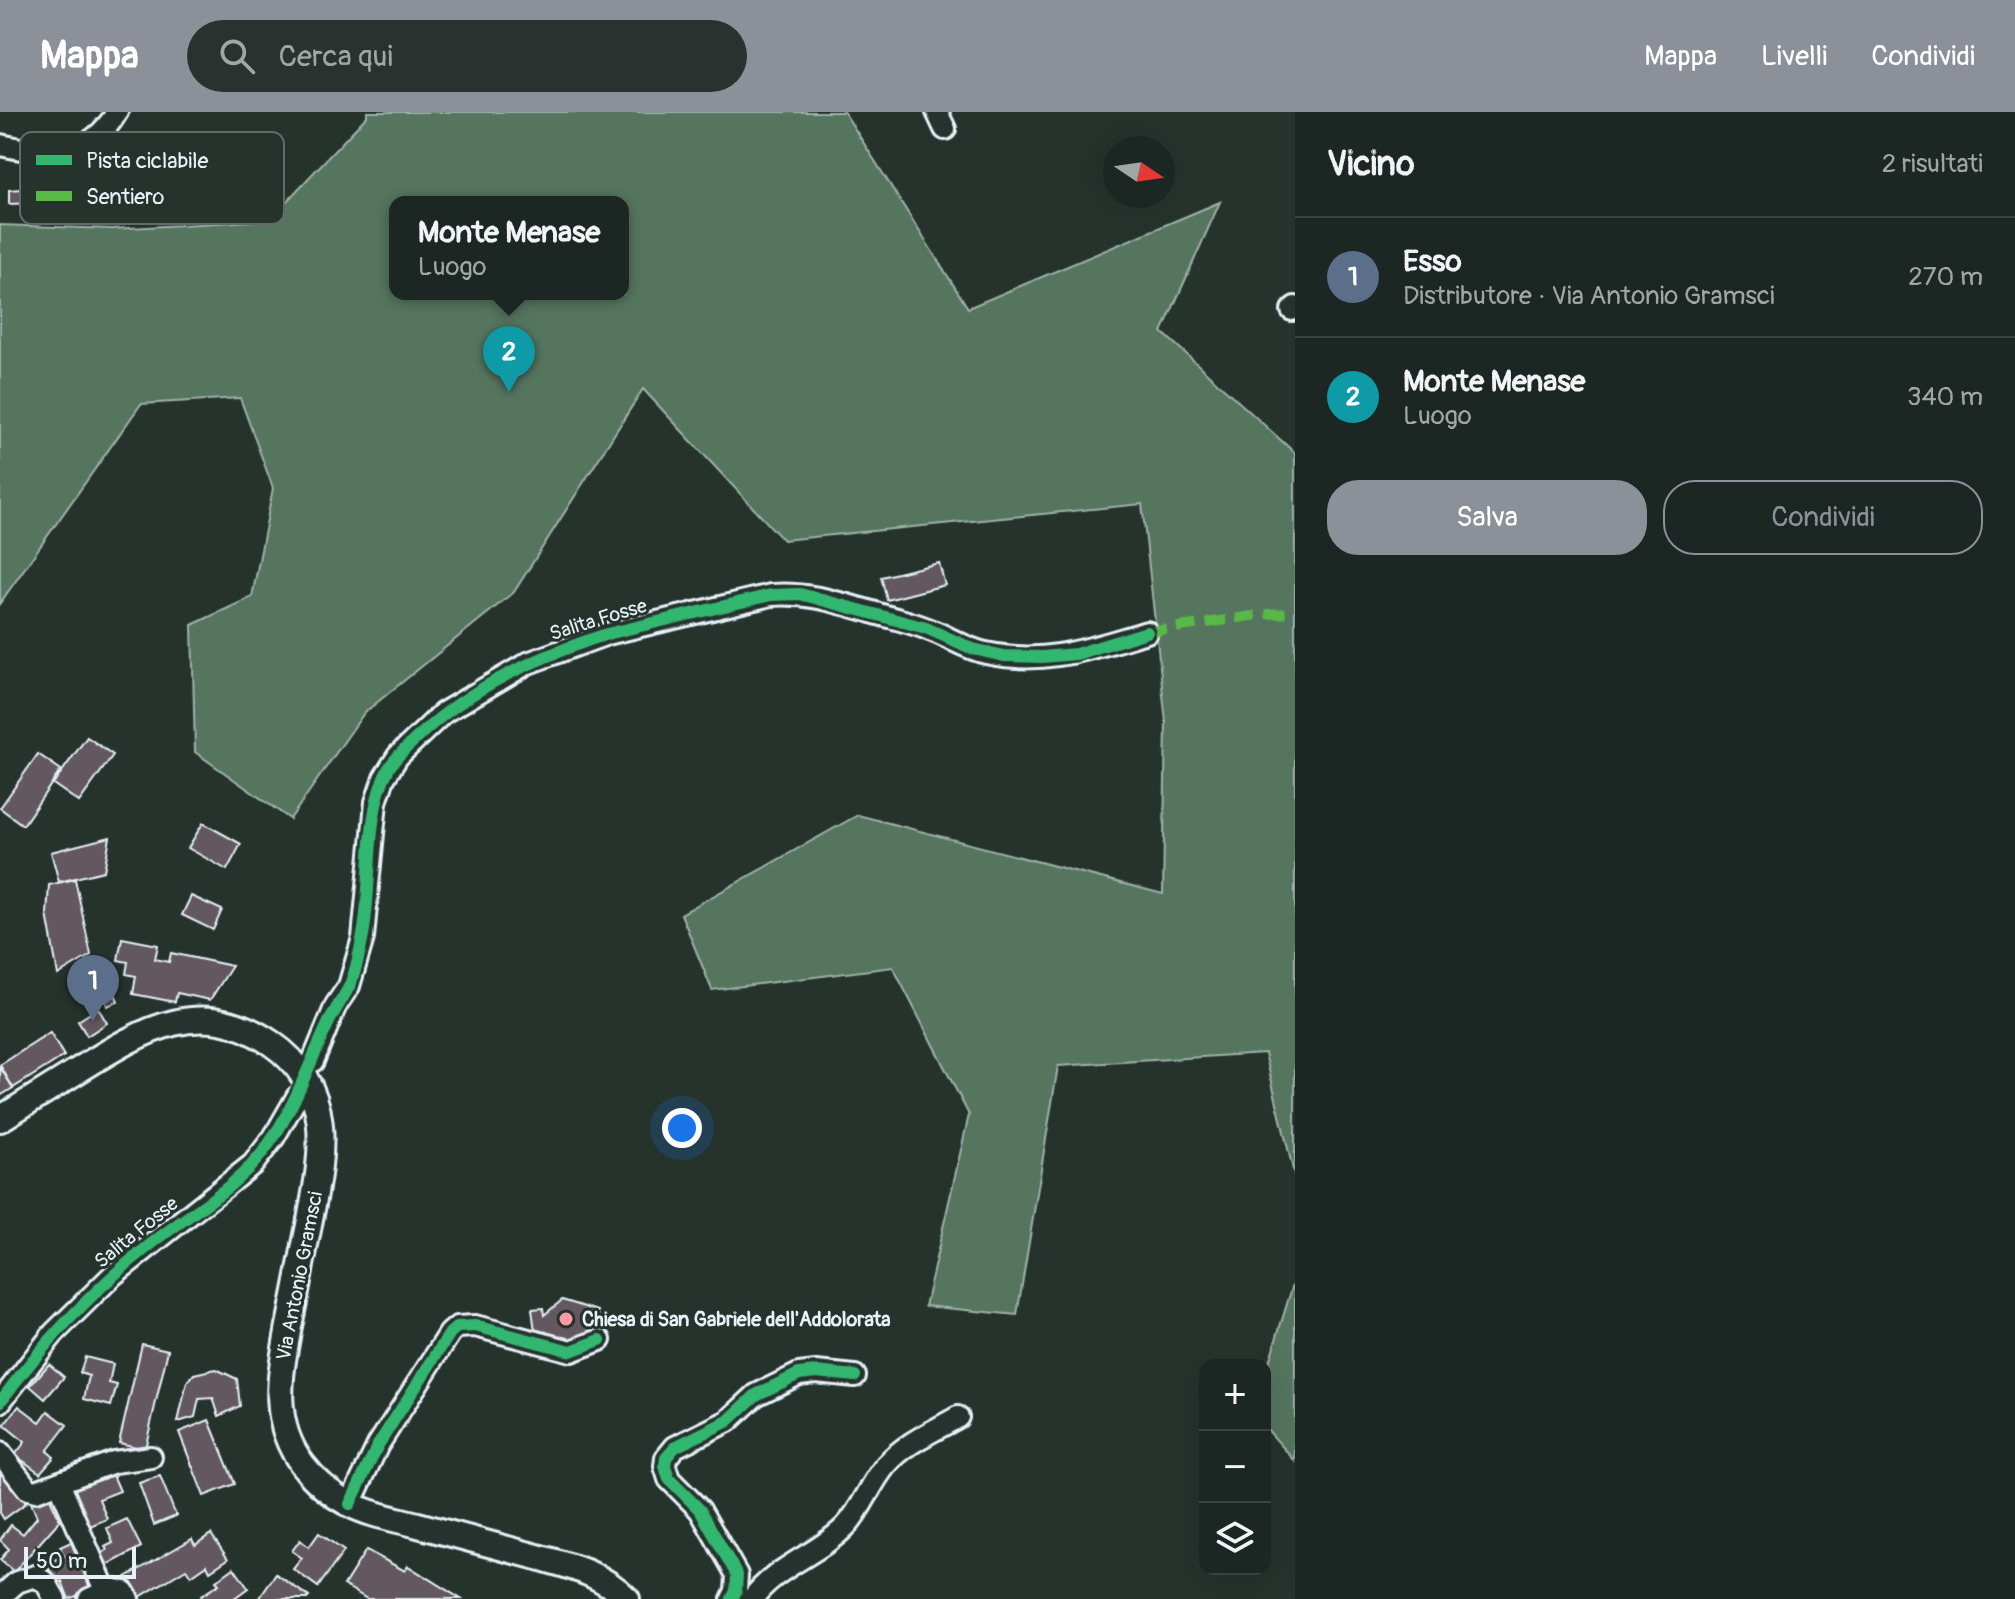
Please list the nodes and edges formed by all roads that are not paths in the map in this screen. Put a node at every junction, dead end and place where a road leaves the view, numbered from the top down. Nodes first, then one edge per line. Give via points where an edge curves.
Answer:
1 (117, 112) edge
2 (103, 132) edge
3 (0, 145) edge
4 (20, 149) edge
5 (1147, 632) dead end
6 (349, 986) junction
7 (313, 1061) dead end
8 (304, 1093) junction
9 (0, 1119) edge
10 (600, 1340) dead end
11 (855, 1376) dead end
12 (0, 1402) edge
13 (958, 1417) dead end
14 (0, 1453) edge
15 (151, 1457) dead end
16 (59, 1483) junction
17 (350, 1504) junction
18 (97, 1595) edge
19 (0, 1597) edge
20 (55, 1599) edge
21 (128, 1599) edge
22 (627, 1599) edge
23 (732, 1599) edge
24 (752, 1599) edge

1 - 2 street
3 - 4 street
5 - 6 street, Salita Fosse via 1076,654 1004,656 814,595 786,594 607,634 528,663 443,713 391,765 376,802 367,914
6 - 7 street, Salita Fosse
6 - 8 street, Salita Fosse via 337,1032
8 - 9 main road, Via Antonio Gramsci via 294,1063 260,1036 224,1023 186,1020 145,1031
8 - 12 street, Salita Fosse via 253,1164 113,1275 54,1333
8 - 17 main road, Via Antonio Gramsci via 322,1132 320,1161 279,1399 295,1453 314,1477
10 - 17 street via 571,1351 475,1326 457,1327 378,1445
11 - 23 street via 799,1374 756,1395 728,1421 675,1447 666,1458 669,1479 700,1510 737,1575
13 - 24 street via 895,1456 846,1526 790,1563
14 - 16 street via 30,1491
15 - 16 street via 114,1462
16 - 18 street
17 - 22 main road, Via Antonio Gramsci via 578,1568
18 - 21 street via 118,1590
19 - 20 street via 17,1582 35,1576

